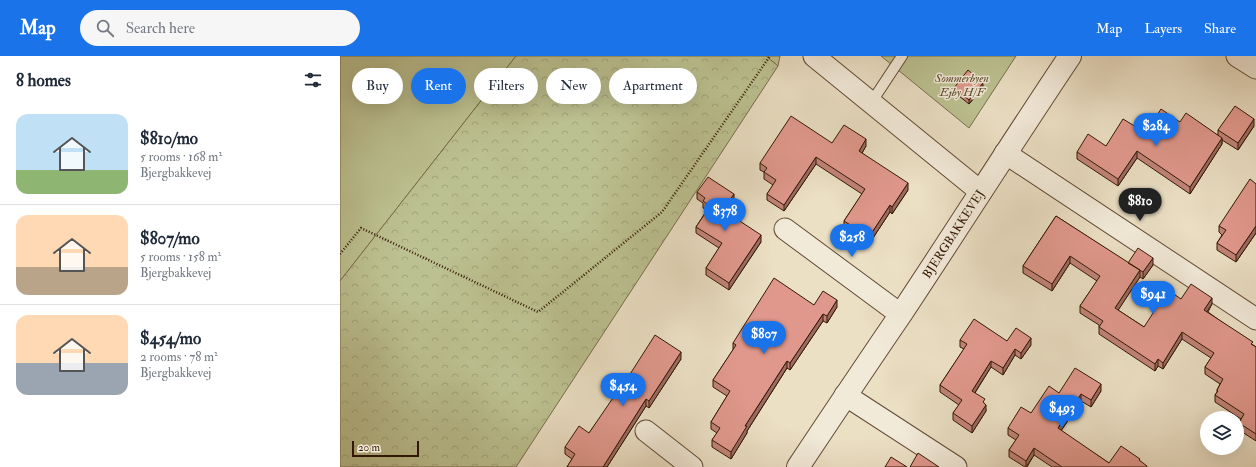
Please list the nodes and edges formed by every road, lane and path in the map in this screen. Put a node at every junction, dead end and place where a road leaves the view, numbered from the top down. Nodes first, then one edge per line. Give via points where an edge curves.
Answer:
1 (770, 56) edge
2 (814, 56) edge
3 (902, 56) edge
4 (1070, 56) edge
5 (1237, 56) edge
6 (1256, 68) edge
7 (870, 103) junction
8 (1005, 153) junction
9 (981, 192) junction
10 (785, 229) dead end
11 (340, 254) edge
12 (900, 314) junction
13 (1256, 319) edge
14 (845, 395) junction
15 (646, 431) dead end
16 (692, 467) edge
17 (798, 467) edge
18 (956, 467) edge

1 - 11 path via 662,212 538,312 361,228
2 - 7 street
3 - 7 lane
4 - 8 street, BJERGBAKKEVEJ
5 - 6 street
7 - 9 street
8 - 9 street, BJERGBAKKEVEJ
8 - 13 street
9 - 12 street, BJERGBAKKEVEJ
10 - 12 street
12 - 14 street, BJERGBAKKEVEJ
14 - 17 street, BJERGBAKKEVEJ
14 - 18 street
15 - 16 street

